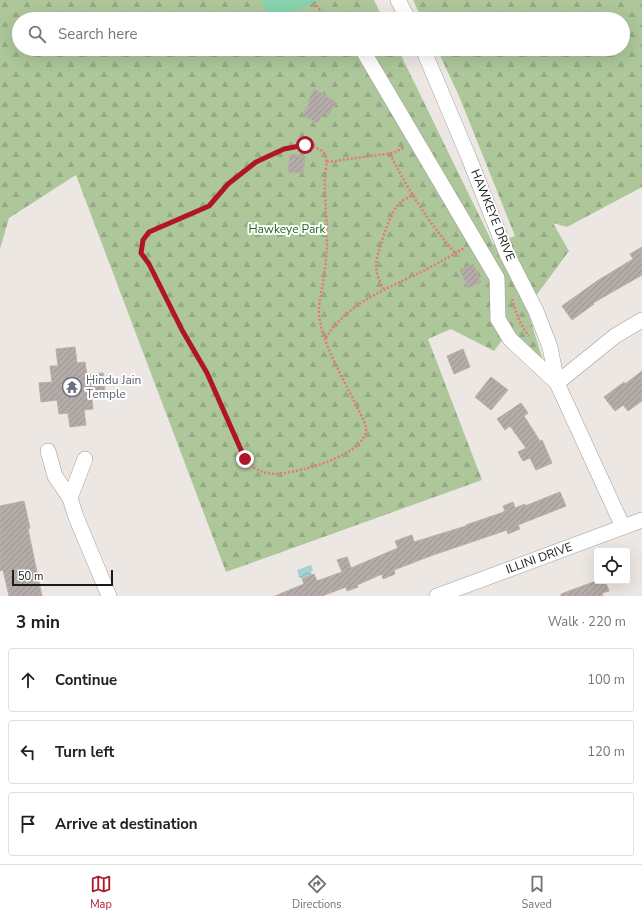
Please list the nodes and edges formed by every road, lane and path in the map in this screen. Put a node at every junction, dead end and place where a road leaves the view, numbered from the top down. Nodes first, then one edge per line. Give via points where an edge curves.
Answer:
1 (398, 0) edge
2 (314, 2) dead end
3 (321, 12) edge
4 (404, 12) edge
5 (366, 56) edge
6 (426, 56) edge
7 (416, 141) junction
8 (390, 154) junction
9 (327, 162) junction
10 (412, 195) junction
11 (476, 242) junction
12 (455, 253) junction
13 (384, 289) junction
14 (512, 296) dead end
15 (642, 320) edge
16 (326, 338) junction
17 (531, 338) dead end
18 (557, 383) junction
19 (48, 451) dead end
20 (84, 459) dead end
21 (70, 498) junction
22 (642, 520) edge
23 (623, 527) junction
24 (109, 596) edge
25 (437, 596) edge

1 - 4 street
2 - 3 path
5 - 7 street
6 - 18 street, HAWKEYE DRIVE via 507,254 536,311 550,347
7 - 8 path
7 - 11 street
8 - 9 path
8 - 10 path
9 - 16 path via 324,192 326,258 319,309 321,326
9 - 16 path via 325,154 318,148 305,145 284,149 256,162 228,184 209,206 149,232 143,240 141,253 207,373 245,459 256,469 281,474 311,468 347,453 364,436 366,428 361,415 330,352
10 - 12 path via 432,226
10 - 13 path via 397,205 377,255 376,267
11 - 12 path
11 - 18 street, HAWKEYE DRIVE via 497,278 498,319 510,340
12 - 13 path
13 - 16 path via 353,308 334,326
14 - 17 path via 518,316
15 - 18 street via 615,336
18 - 23 street, HAWKEYE DRIVE
19 - 21 street via 55,476
20 - 21 street
21 - 24 street
22 - 23 street, ILLINI DRIVE
23 - 25 street, ILLINI DRIVE

